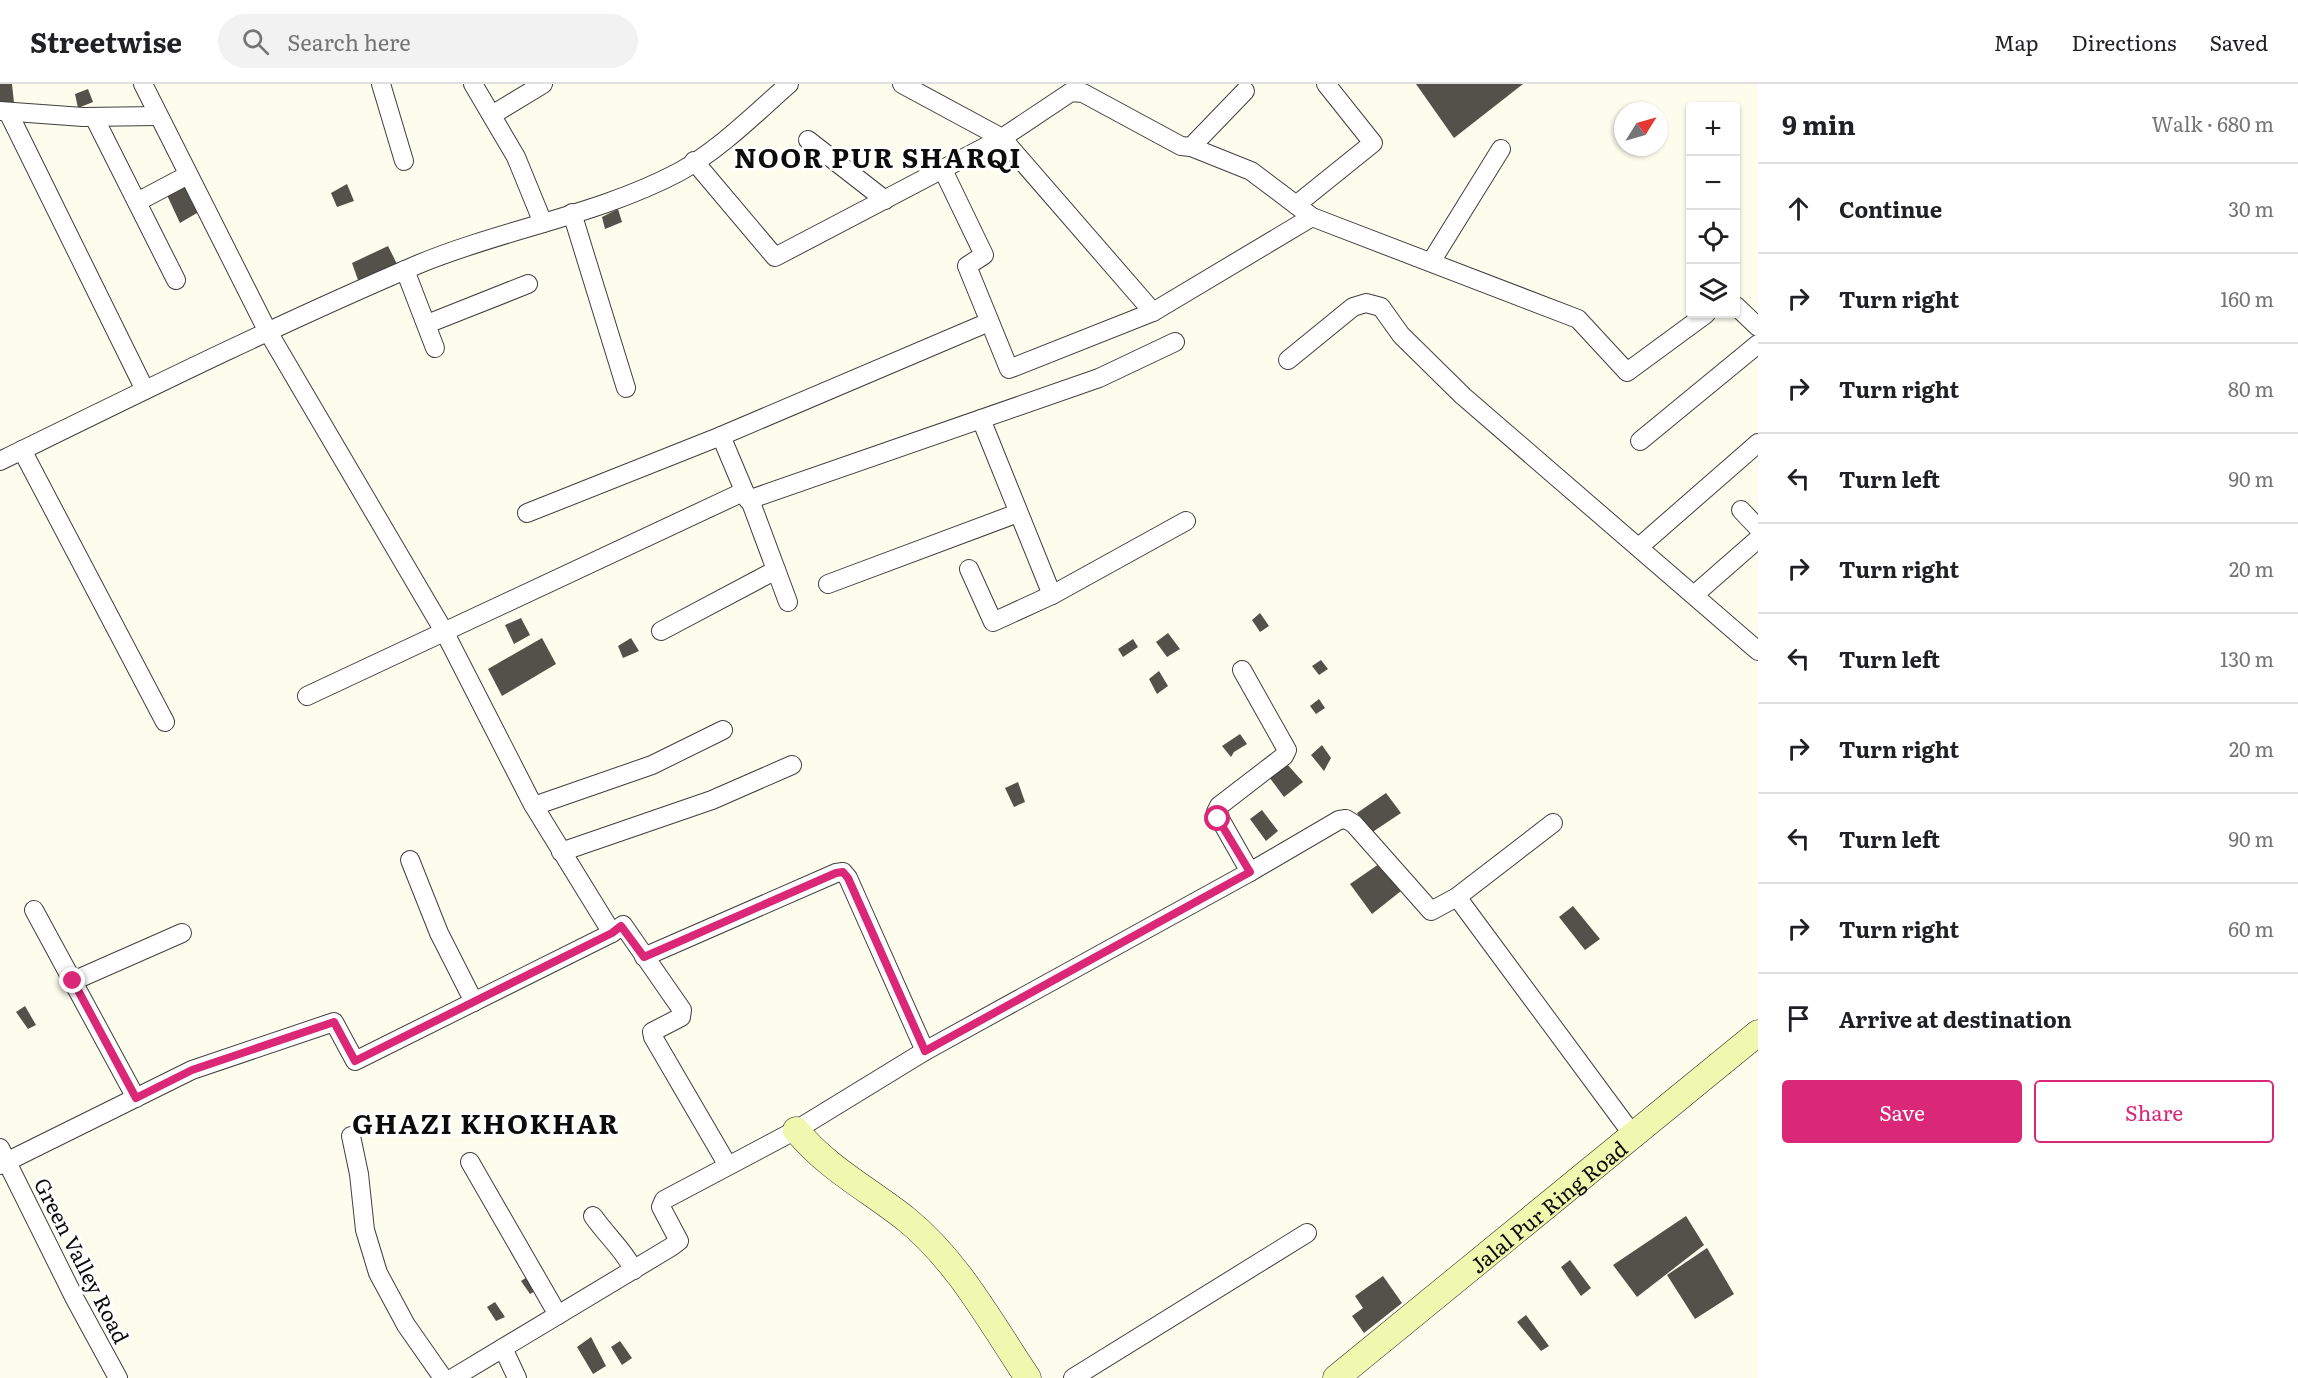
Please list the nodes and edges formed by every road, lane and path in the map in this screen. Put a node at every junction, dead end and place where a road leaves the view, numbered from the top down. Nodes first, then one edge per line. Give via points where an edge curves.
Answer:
1 (143, 84) edge
2 (381, 84) edge
3 (473, 84) edge
4 (543, 84) edge
5 (789, 84) edge
6 (902, 84) edge
7 (1326, 84) edge
8 (1245, 91) dead end
9 (4, 112) edge
10 (492, 115) junction
11 (158, 116) junction
12 (94, 117) junction
13 (1002, 138) junction
14 (808, 140) dead end
15 (1191, 147) junction
16 (1501, 149) dead end
17 (404, 161) dead end
18 (694, 161) junction
19 (942, 170) junction
20 (188, 175) junction
21 (885, 200) junction
22 (137, 202) junction
23 (1296, 205) junction
24 (572, 213) junction
25 (1312, 217) junction
26 (543, 222) junction
27 (1431, 262) junction
28 (405, 270) junction
29 (176, 280) dead end
30 (528, 284) dead end
31 (1740, 310) edge
32 (1154, 312) junction
33 (1701, 318) edge
34 (989, 322) junction
35 (427, 324) junction
36 (1758, 327) edge
37 (267, 330) junction
38 (1175, 342) dead end
39 (1758, 344) edge
40 (435, 348) dead end
41 (1288, 360) dead end
42 (626, 388) dead end
43 (146, 390) junction
44 (981, 419) junction
45 (721, 436) junction
46 (1640, 441) dead end
47 (1758, 443) edge
48 (22, 450) junction
49 (0, 461) edge
50 (747, 496) junction
51 (1741, 510) dead end
52 (527, 513) dead end
53 (1018, 513) junction
54 (1186, 521) dead end
55 (1758, 528) edge
56 (1758, 538) edge
57 (1639, 547) junction
58 (969, 569) dead end
59 (776, 570) junction
60 (828, 584) dead end
61 (1052, 595) junction
62 (1694, 595) junction
63 (788, 602) dead end
64 (661, 631) dead end
65 (445, 633) junction
66 (1758, 651) edge
67 (1242, 670) dead end
68 (307, 696) dead end
69 (165, 722) dead end
70 (723, 730) dead end
71 (792, 765) dead end
72 (534, 806) junction
73 (1553, 824) dead end
74 (561, 852) junction
75 (410, 860) dead end
76 (1250, 872) junction
77 (1457, 897) junction
78 (34, 910) dead end
79 (182, 933) dead end
80 (612, 933) junction
81 (644, 957) junction
82 (73, 981) junction
83 (474, 1002) junction
84 (1758, 1033) edge
85 (925, 1051) junction
86 (136, 1098) junction
87 (796, 1130) junction
88 (1633, 1135) junction
89 (351, 1136) dead end
90 (3, 1158) edge
91 (470, 1162) dead end
92 (727, 1164) junction
93 (593, 1216) dead end
94 (1307, 1233) dead end
95 (634, 1270) junction
96 (558, 1315) junction
97 (503, 1348) junction
98 (118, 1378) edge
99 (443, 1378) edge
100 (453, 1378) edge
101 (517, 1378) edge
102 (1028, 1378) edge
103 (1073, 1378) edge
104 (1336, 1378) edge

1 - 11 street
2 - 17 street
3 - 10 street
4 - 10 street
5 - 18 street
6 - 13 street
7 - 23 street via 1373,143
8 - 15 street
9 - 12 street
9 - 43 street
10 - 26 street via 516,157
11 - 12 street
11 - 20 street
12 - 22 street
13 - 15 street via 1071,92 1077,92 1181,146
13 - 19 street
13 - 32 street
14 - 21 street
15 - 23 street via 1251,171
16 - 27 street
18 - 21 street via 776,257
18 - 24 street via 680,172
19 - 21 street
19 - 34 street via 984,255 966,266
20 - 22 street
20 - 37 street
22 - 29 street
23 - 25 street
24 - 26 street
24 - 42 street
25 - 27 street
25 - 32 street
26 - 28 street
27 - 33 street via 1578,319 1627,372
28 - 35 street
28 - 37 street
30 - 35 street
31 - 36 street
32 - 34 street via 1009,369
34 - 45 street
35 - 40 street
37 - 43 street
37 - 65 street
38 - 44 street via 1099,378
39 - 46 street
41 - 57 street via 1353,307 1366,303 1381,307 1401,335 1463,396
43 - 48 street
44 - 50 street
44 - 53 street
45 - 50 street
45 - 52 street
47 - 57 street
48 - 49 street
48 - 69 street
50 - 59 street
50 - 65 street
51 - 55 street
53 - 60 street
53 - 61 street
54 - 61 street
56 - 62 street
57 - 62 street
58 - 61 street via 993,622
59 - 63 street
59 - 64 street
62 - 66 street
65 - 68 street
65 - 72 street
67 - 76 street via 1287,750 1216,812
70 - 72 street via 652,765
71 - 74 street via 712,800
72 - 74 street
73 - 77 street
74 - 80 street
75 - 83 street
76 - 77 street via 1339,819 1346,819 1427,910
76 - 85 street
77 - 88 street
78 - 82 street
79 - 82 street
80 - 81 street via 623,926
80 - 83 street
81 - 85 street via 843,872
81 - 92 street via 683,1014 657,1028 653,1037
82 - 86 street
83 - 86 street via 355,1061 334,1022 192,1070
84 - 88 main road, Jalal Pur Ring Road
85 - 87 street
86 - 90 street
87 - 92 street
87 - 102 main road via 814,1153 905,1218 947,1258
88 - 104 main road, Jalal Pur Ring Road
89 - 99 street via 365,1230 378,1273 406,1325
90 - 98 street, Green Valley Road
91 - 96 street
92 - 95 street via 664,1200 661,1207 679,1241
93 - 95 street via 622,1248
94 - 103 street
95 - 96 street
96 - 97 street
97 - 100 street
97 - 101 street

